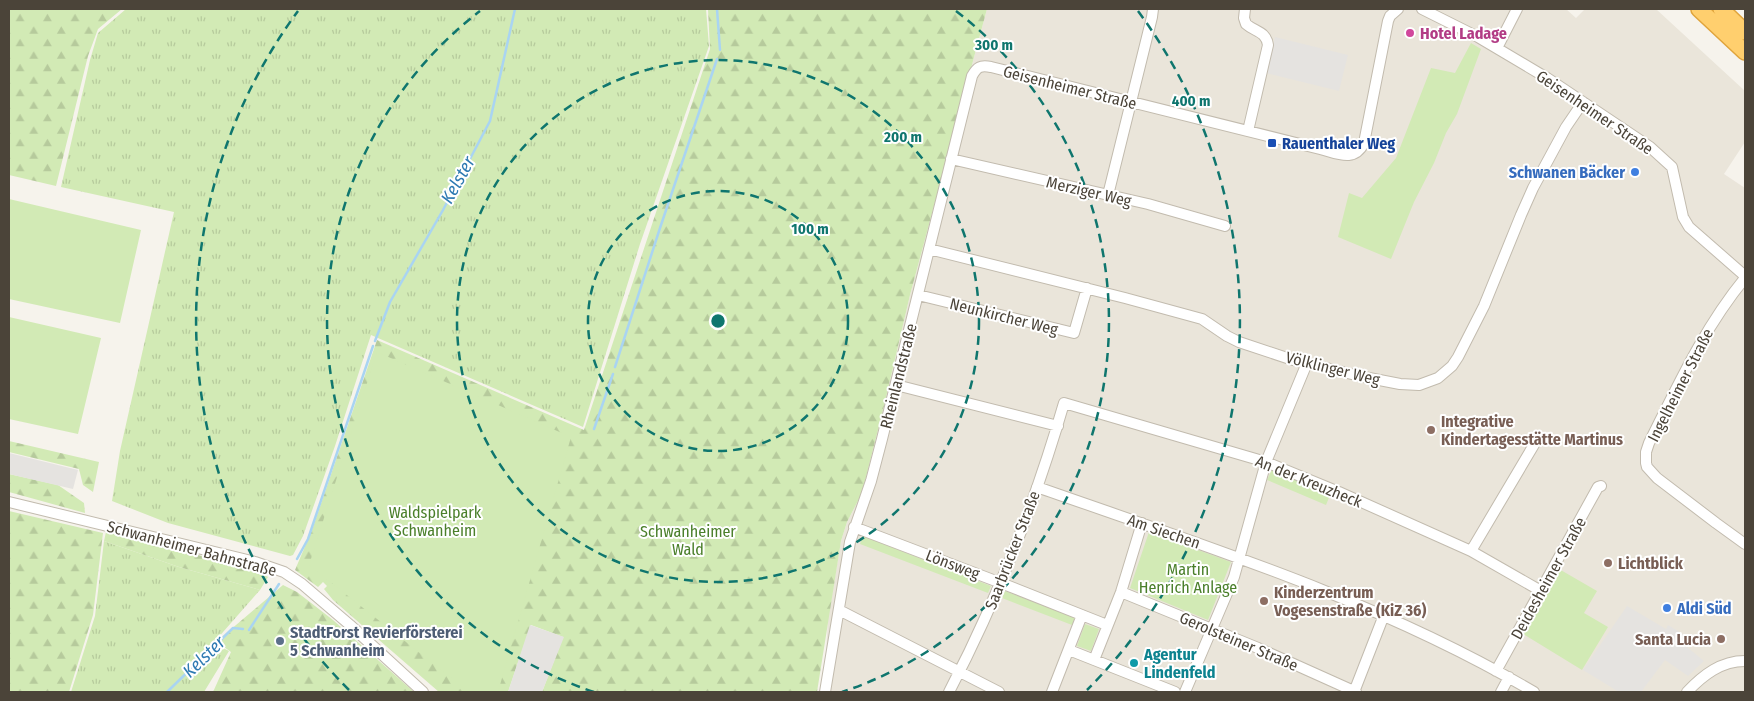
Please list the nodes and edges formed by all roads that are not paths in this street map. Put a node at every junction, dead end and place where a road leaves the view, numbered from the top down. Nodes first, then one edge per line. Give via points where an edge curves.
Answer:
1 (1153, 9) edge
2 (1245, 9) edge
3 (1398, 9) edge
4 (1422, 9) edge
5 (1517, 9) edge
6 (1699, 9) edge
7 (1721, 9) edge
8 (1745, 32) edge
9 (1497, 48) junction
10 (1745, 52) edge
11 (983, 65) joint
12 (1131, 102) junction
13 (1583, 102) junction
14 (1248, 131) junction
15 (951, 159) junction
16 (1108, 195) junction
17 (1225, 226) dead end
18 (929, 249) junction
19 (1745, 277) edge
20 (1087, 288) junction
21 (918, 295) junction
22 (1306, 363) junction
23 (896, 384) junction
24 (1064, 403) joint
25 (1058, 426) junction
26 (1535, 443) dead end
27 (1266, 462) junction
28 (1037, 486) junction
29 (1601, 486) dead end
30 (9, 502) edge
31 (1142, 524) junction
32 (854, 527) junction
33 (1745, 544) edge
34 (1471, 551) junction
35 (1240, 558) junction
36 (1001, 583) junction
37 (1541, 591) junction
38 (1121, 592) junction
39 (839, 610) junction
40 (1082, 615) junction
41 (1384, 615) junction
42 (1107, 625) junction
43 (1212, 629) junction
44 (1069, 650) junction
45 (1094, 660) junction
46 (1745, 661) edge
47 (1496, 671) junction
48 (960, 672) junction
49 (1509, 677) junction
50 (423, 692) edge
51 (825, 692) edge
52 (950, 692) edge
53 (999, 692) edge
54 (1052, 692) edge
55 (1175, 692) edge
56 (1185, 692) edge
57 (1355, 692) edge
58 (1501, 692) edge
59 (1534, 692) edge
60 (1687, 692) edge

1 - 12 street
2 - 14 street via 1246,24 1264,34 1268,45
3 - 14 street, Geisenheimer Straße via 1390,16 1385,31 1360,151 1347,155
4 - 9 street, Geisenheimer Straße
5 - 9 street
6 - 10 highway
7 - 8 highway
9 - 13 street, Geisenheimer Straße
11 - 12 street, Geisenheimer Straße
11 - 15 street, Rheinlandstraße via 976,68 972,76
12 - 14 street, Geisenheimer Straße
12 - 16 street
13 - 19 street, Geisenheimer Straße via 1650,147 1672,167 1683,217 1689,227
13 - 22 street, Völklinger Weg via 1533,188 1484,306 1458,357 1446,372 1432,382 1400,384
15 - 16 street, Merziger Weg
15 - 18 street, Rheinlandstraße
16 - 17 street, Merziger Weg
18 - 20 street, Völklinger Weg
18 - 21 street, Rheinlandstraße
19 - 33 street, Ingelheimer Straße via 1691,358 1649,443 1646,457 1647,467 1657,478
20 - 21 street, Neunkircher Weg via 1074,333
20 - 22 street, Völklinger Weg via 1202,319 1239,342
21 - 23 street, Rheinlandstraße
22 - 27 street
23 - 25 street
23 - 32 street, Rheinlandstraße via 871,481
24 - 25 street, Saarbrücker Straße
24 - 27 street, An der Kreuzheck
25 - 28 street, Saarbrücker Straße
26 - 34 street
27 - 34 street, An der Kreuzheck
27 - 35 street
28 - 31 street, Am Siechen
28 - 36 street, Saarbrücker Straße
29 - 37 street, Deidesheimer Straße
30 - 50 street, Schwanheimer Bahnstraße via 255,562 284,572 350,625
31 - 35 street, Am Siechen
31 - 38 street
32 - 36 street, Lönsweg
32 - 39 street, Rheinlandstraße
34 - 37 street, An der Kreuzheck
35 - 41 street, Am Siechen
35 - 43 street
36 - 40 street, Lönsweg
36 - 48 street, Saarbrücker Straße
37 - 47 street, Deidesheimer Straße
38 - 42 street
38 - 43 street, Gerolsteiner Straße
39 - 48 street
39 - 51 street, Rheinlandstraße
40 - 42 street, Lönsweg
40 - 44 street
41 - 47 street, Am Siechen
41 - 57 street
42 - 45 street
43 - 56 street
43 - 57 street, Gerolsteiner Straße
44 - 45 street
44 - 54 street
45 - 55 street
46 - 60 street via 1715,669
47 - 49 street, Am Siechen
48 - 52 street, Saarbrücker Straße
48 - 53 street
49 - 58 street
49 - 59 street, Am Siechen

